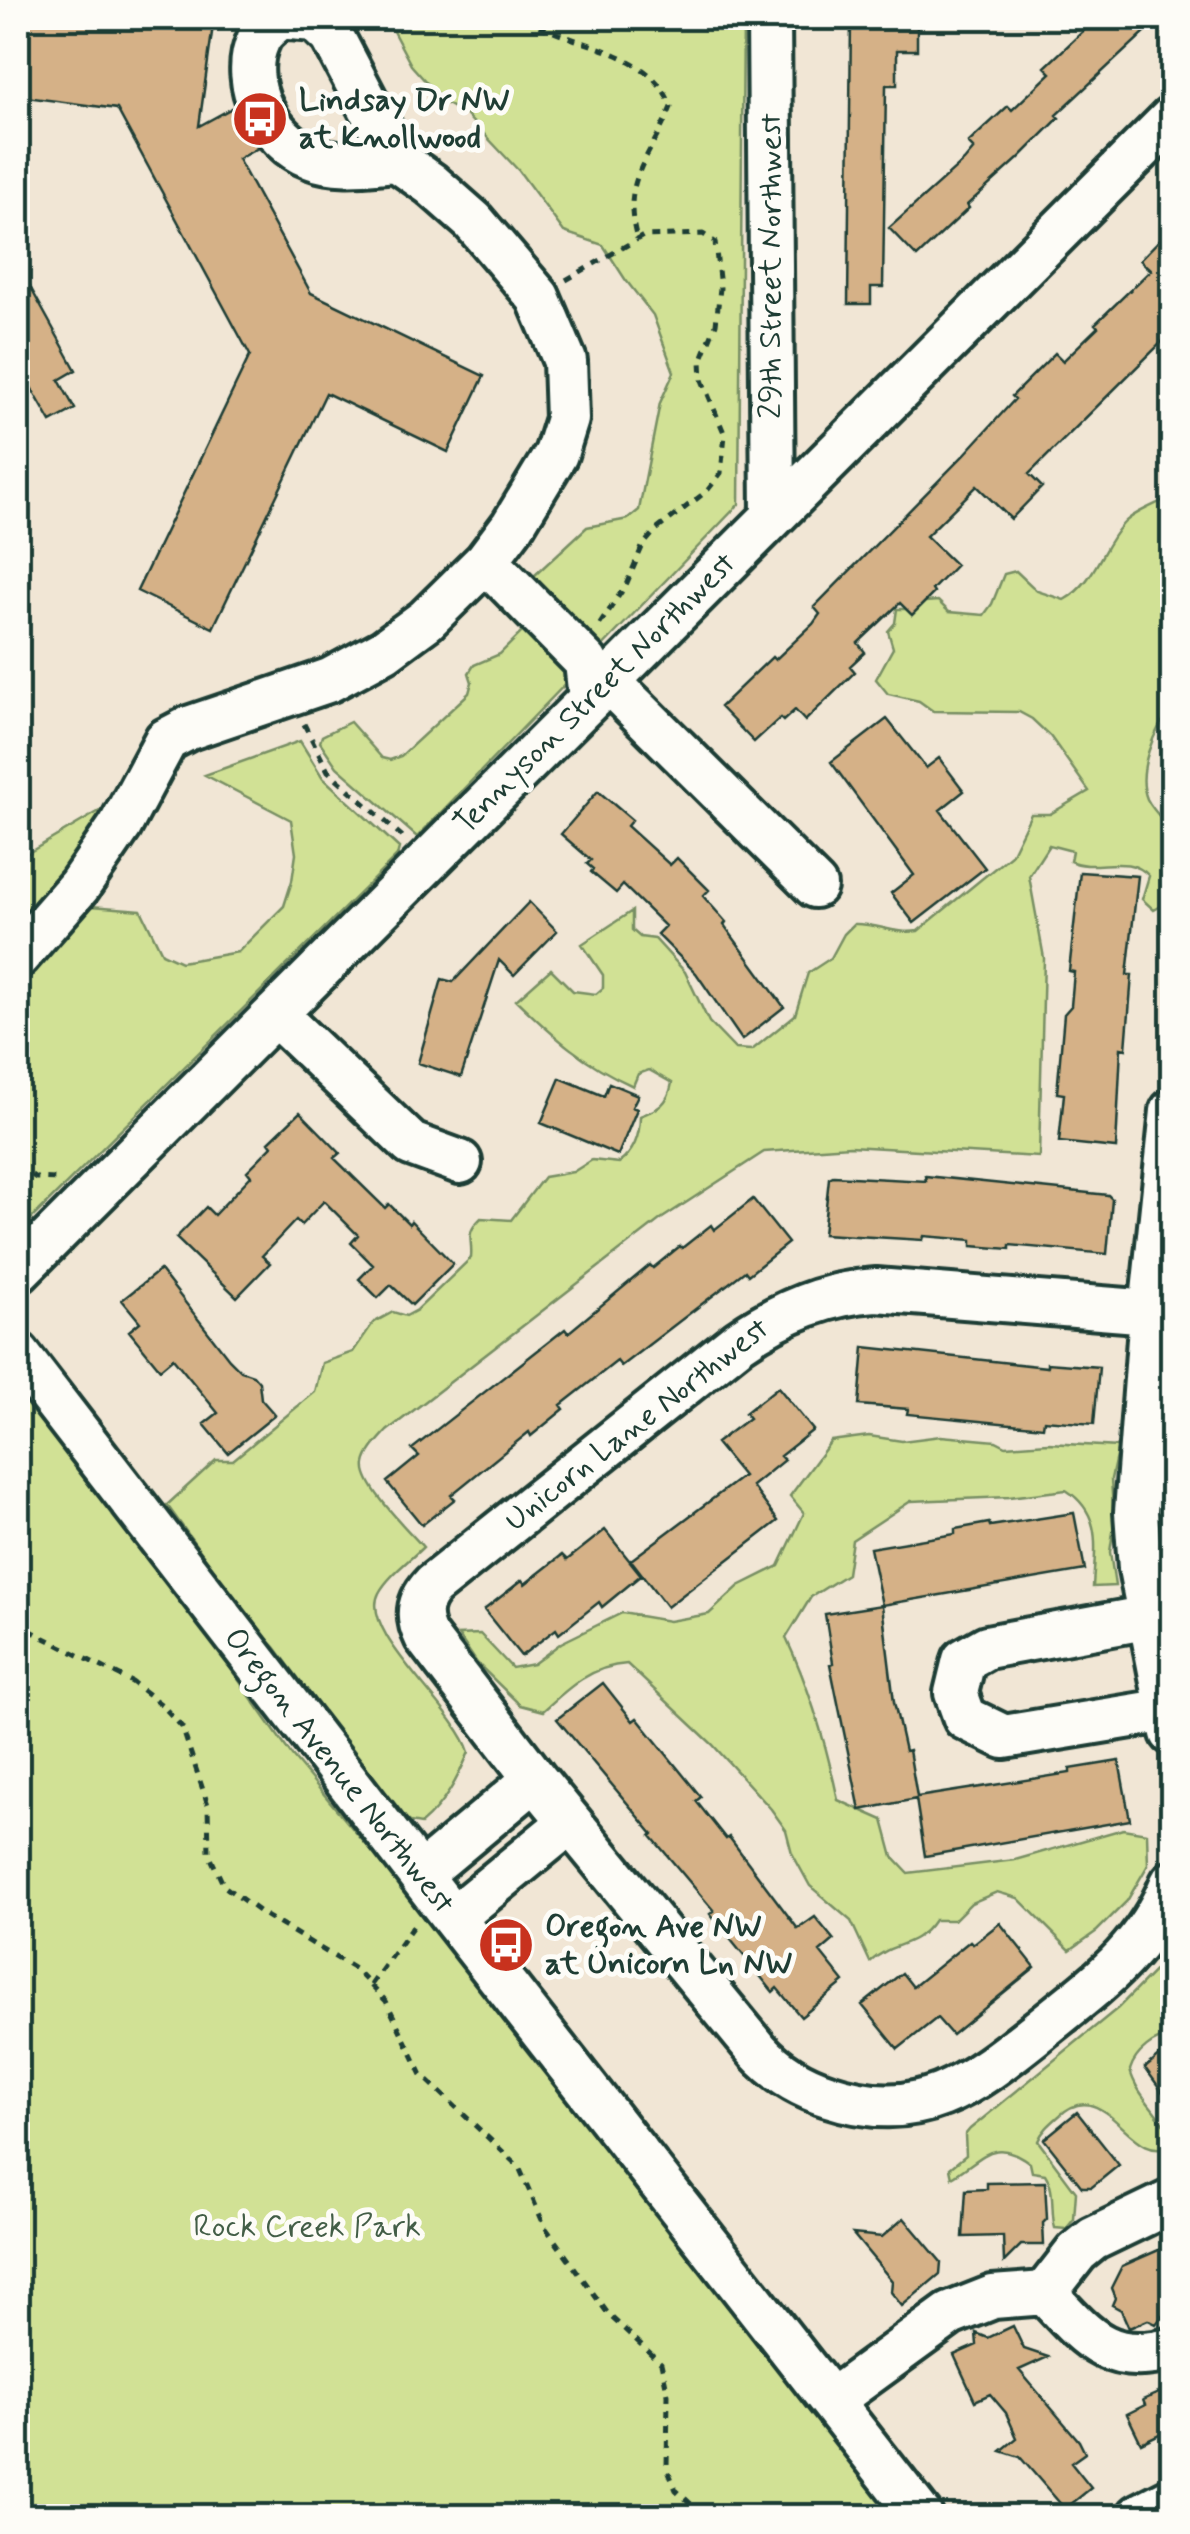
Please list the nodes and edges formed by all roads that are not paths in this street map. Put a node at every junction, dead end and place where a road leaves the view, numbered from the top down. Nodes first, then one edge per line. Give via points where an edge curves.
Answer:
1 (278, 18) edge
2 (290, 18) edge
3 (769, 18) edge
4 (1172, 118) edge
5 (397, 160) junction
6 (773, 514) junction
7 (486, 561) junction
8 (599, 690) junction
9 (815, 886) dead end
10 (18, 956) edge
11 (275, 1014) junction
12 (1172, 1112) edge
13 (460, 1162) dead end
14 (18, 1271) edge
15 (1151, 1312) junction
16 (18, 1354) edge
17 (1150, 1617) junction
18 (1170, 1722) edge
19 (535, 1779) junction
20 (570, 1822) junction
21 (1172, 1883) edge
22 (437, 1897) junction
23 (1172, 2201) edge
24 (1046, 2293) junction
25 (1172, 2350) edge
26 (832, 2400) junction
27 (1172, 2499) edge
28 (922, 2516) edge
29 (1139, 2516) edge

1 - 5 street via 258,38 252,66 254,94 281,138 311,158 350,164
2 - 5 street via 315,20 332,36
3 - 6 street, 29th Street Northwest
4 - 6 street, Tennyson Street Northwest
5 - 7 street via 473,221 538,296 565,361 568,419 556,454
6 - 8 street, Tennyson Street Northwest
7 - 8 street via 586,662
7 - 10 street via 384,651 330,680 166,740 80,886
8 - 9 street
8 - 11 street, Tennyson Street Northwest
11 - 13 street via 411,1144
11 - 14 street, Tennyson Street Northwest
12 - 15 street
15 - 17 street via 1136,1512
15 - 19 street, Unicorn Lane Northwest via 864,1290 798,1308 740,1340 425,1594 419,1616 426,1637
16 - 22 street, Oregon Avenue Northwest
17 - 18 street
17 - 18 street via 987,1647 964,1660 956,1693 965,1718 1004,1737
19 - 20 street, Unicorn Lane Northwest
19 - 22 street
20 - 21 street, Unicorn Lane Northwest via 764,2058 812,2090 878,2107 939,2098 978,2078 1130,1955
20 - 22 street
22 - 26 street, Oregon Avenue Northwest
23 - 24 street via 1085,2245
24 - 25 street via 1105,2349 1135,2356
24 - 26 street via 993,2297 950,2314
26 - 28 street, Oregon Avenue Northwest
27 - 29 street

